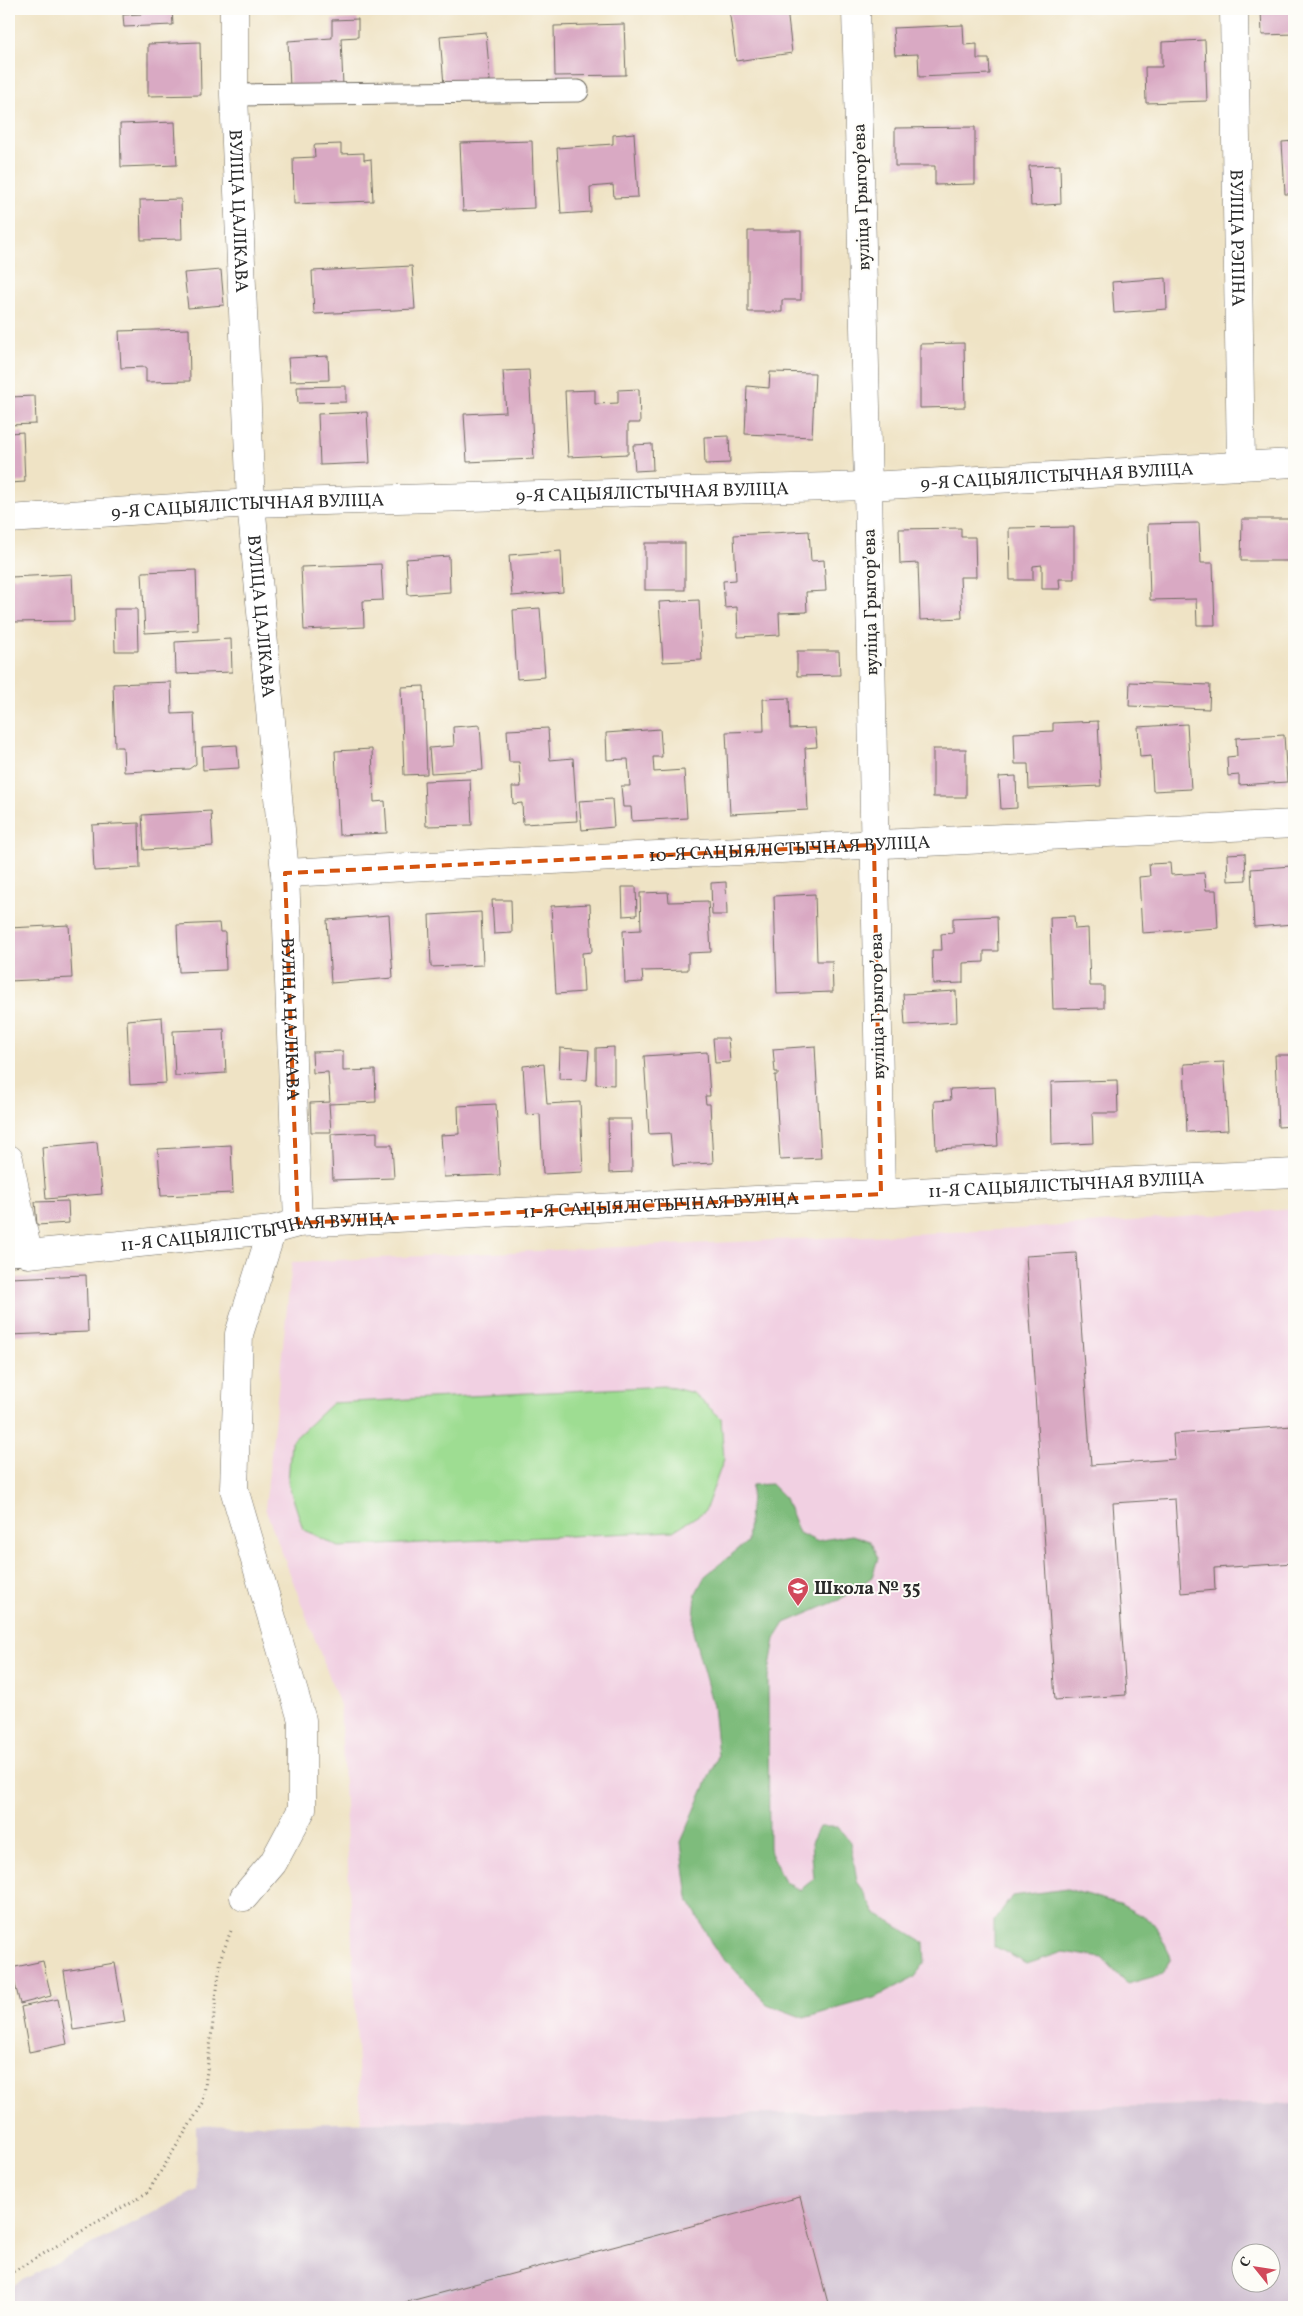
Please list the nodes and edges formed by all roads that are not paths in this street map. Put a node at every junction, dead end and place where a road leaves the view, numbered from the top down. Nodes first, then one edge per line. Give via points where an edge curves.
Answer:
1 (234, 9) edge
2 (856, 9) edge
3 (1234, 9) edge
4 (578, 91) dead end
5 (234, 95) junction
6 (1294, 463) edge
7 (1241, 466) junction
8 (868, 486) junction
9 (252, 503) junction
10 (9, 519) edge
11 (1294, 824) edge
12 (874, 845) junction
13 (285, 873) junction
14 (9, 1159) edge
15 (1294, 1173) edge
16 (881, 1194) junction
17 (298, 1223) junction
18 (272, 1230) junction
19 (19, 1254) edge
20 (244, 1897) road end

1 - 5 street, ВУЛІЦА ЦАЛІКАВА
2 - 8 street, вуліца Грыгорʼева
3 - 7 street, ВУЛІЦА РЭПІНА
4 - 5 lane
5 - 9 street, ВУЛІЦА ЦАЛІКАВА
6 - 7 street, 9-Я САЦЫЯЛІСТЫЧНАЯ ВУЛІЦА
7 - 8 street, 9-Я САЦЫЯЛІСТЫЧНАЯ ВУЛІЦА
8 - 9 street, 9-Я САЦЫЯЛІСТЫЧНАЯ ВУЛІЦА
8 - 12 street, вуліца Грыгорʼева
9 - 10 street, 9-Я САЦЫЯЛІСТЫЧНАЯ ВУЛІЦА
9 - 13 street, ВУЛІЦА ЦАЛІКАВА
11 - 12 street, 10-Я САЦЫЯЛІСТЫЧНАЯ ВУЛІЦА
12 - 13 street, 10-Я САЦЫЯЛІСТЫЧНАЯ ВУЛІЦА
12 - 16 street, вуліца Грыгорʼева
13 - 17 street, ВУЛІЦА ЦАЛІКАВА
14 - 19 street
15 - 16 street, 11-Я САЦЫЯЛІСТЫЧНАЯ ВУЛІЦА
16 - 17 street, 11-Я САЦЫЯЛІСТЫЧНАЯ ВУЛІЦА
17 - 18 street, 11-Я САЦЫЯЛІСТЫЧНАЯ ВУЛІЦА
18 - 19 street, 11-Я САЦЫЯЛІСТЫЧНАЯ ВУЛІЦА
18 - 20 street via 239,1334 234,1489 302,1720 302,1809 273,1863

